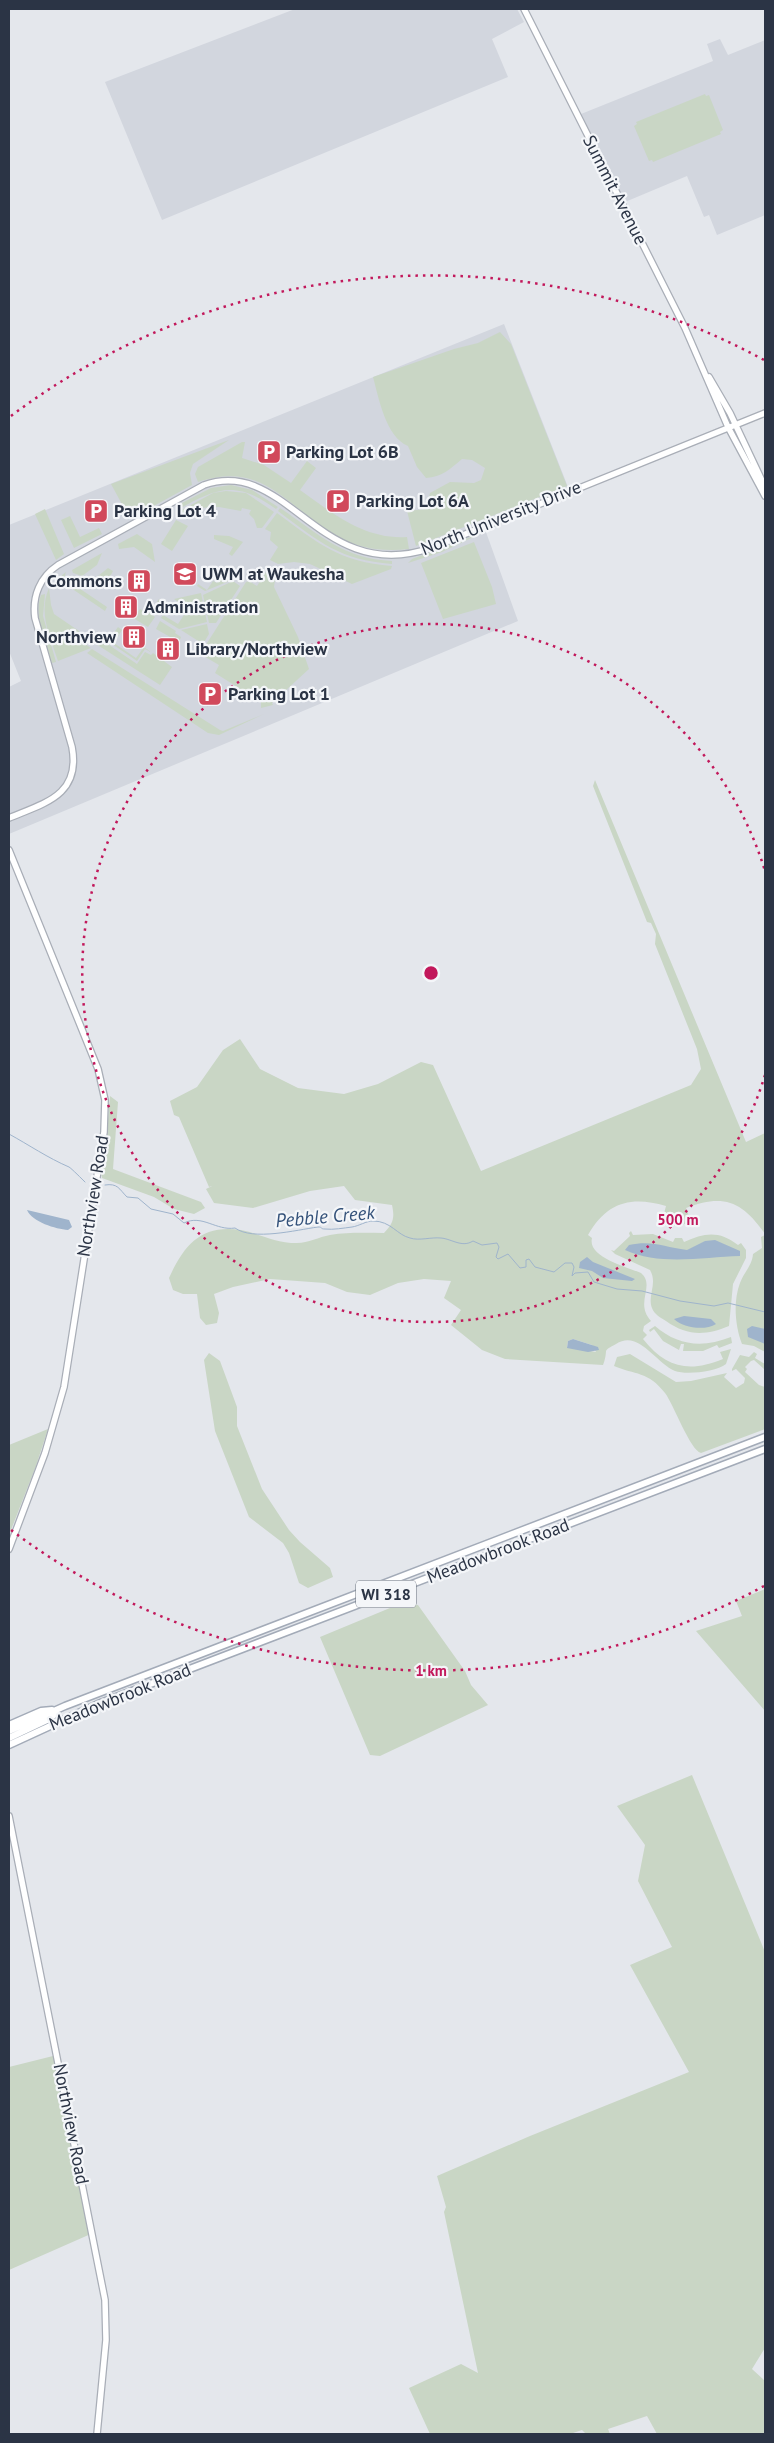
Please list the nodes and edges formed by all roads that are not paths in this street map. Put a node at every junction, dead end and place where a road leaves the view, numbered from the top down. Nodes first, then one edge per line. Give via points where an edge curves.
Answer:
1 (524, 9) edge
2 (705, 371) junction
3 (765, 413) edge
4 (736, 424) junction
5 (728, 427) junction
6 (765, 487) edge
7 (765, 496) edge
8 (9, 818) edge
9 (9, 850) edge
10 (765, 1437) edge
11 (765, 1449) edge
12 (9, 1549) edge
13 (65, 1706) junction
14 (58, 1709) junction
15 (9, 1725) edge
16 (9, 1731) edge
17 (9, 1738) edge
18 (9, 1745) edge
19 (9, 1816) edge
20 (97, 2434) edge

1 - 2 street, Summit Avenue
2 - 4 street, Summit Avenue
2 - 5 street, Summit Avenue
3 - 4 street, North University Drive
4 - 5 street, North University Drive
4 - 6 street, Summit Avenue
5 - 7 street, Summit Avenue
5 - 8 street, North University Drive via 411,554 383,555 352,548 323,532 267,491 239,480 204,485 134,523 58,565 48,573 38,590 34,602 35,618 72,747 74,768 69,782 54,799
9 - 12 street, Northview Road via 98,1069 105,1108 64,1387 45,1453
10 - 13 main road, Meadowbrook Road / WI 318
11 - 18 main road, Meadowbrook Road / WI 318 via 98,1704
13 - 14 main road, Meadowbrook Road / WI 318
13 - 17 main road via 48,1719
14 - 15 main road via 41,1711
14 - 16 main road, Meadowbrook Road / WI 318
19 - 20 street, Northview Road via 105,2300 106,2340

